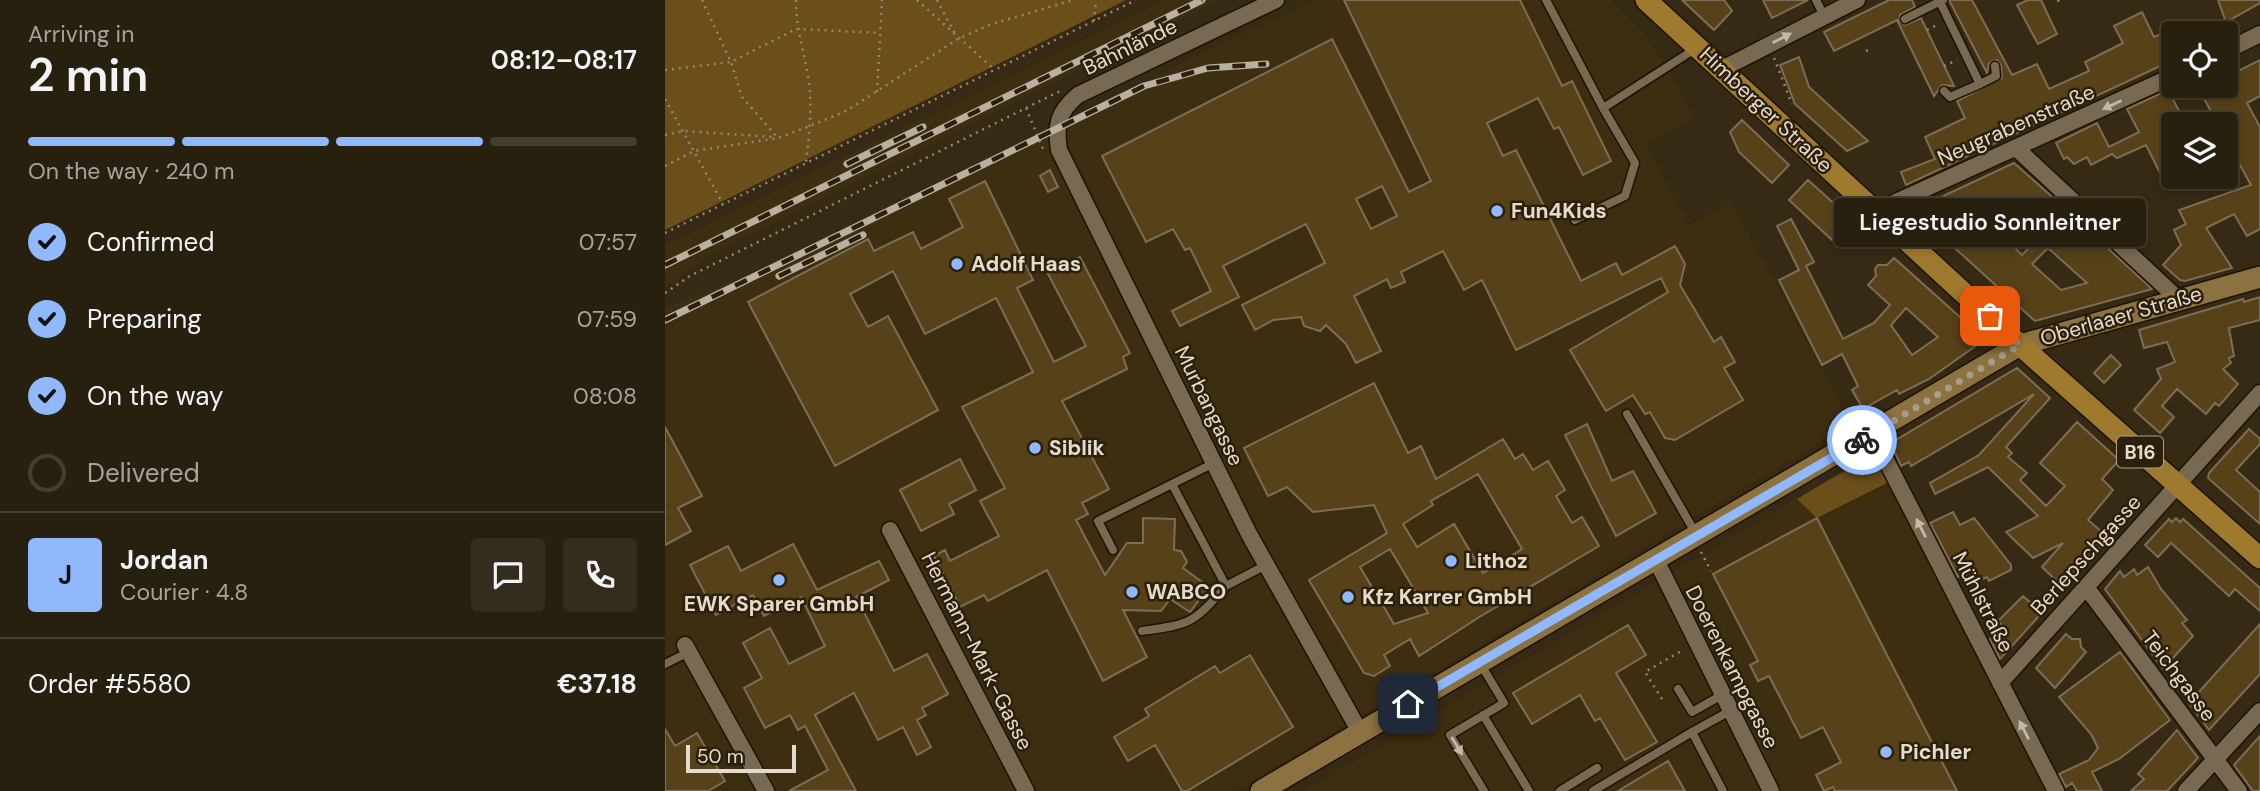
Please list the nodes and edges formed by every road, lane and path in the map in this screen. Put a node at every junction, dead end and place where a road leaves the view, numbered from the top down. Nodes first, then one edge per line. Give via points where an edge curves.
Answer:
1 (702, 0) edge
2 (796, 0) edge
3 (882, 0) edge
4 (916, 0) edge
5 (937, 0) edge
6 (1073, 0) edge
7 (1096, 0) edge
8 (1136, 0) edge
9 (1276, 0) edge
10 (1546, 0) edge
11 (1646, 0) edge
12 (1816, 0) edge
13 (1857, 0) edge
14 (2058, 0) edge
15 (1941, 1) edge
16 (2060, 6) dead end
17 (1824, 16) junction
18 (1905, 19) dead end
19 (1094, 21) junction
20 (796, 29) junction
21 (880, 33) junction
22 (2260, 34) edge
23 (958, 39) junction
24 (2238, 45) edge
25 (1698, 47) junction
26 (1871, 49) dead end
27 (1866, 51) dead end
28 (1773, 55) dead end
29 (731, 62) junction
30 (1996, 66) dead end
31 (1722, 69) junction
32 (995, 70) junction
33 (665, 71) edge
34 (2161, 82) edge
35 (1980, 84) junction
36 (1944, 91) dead end
37 (877, 92) junction
38 (1070, 92) junction
39 (665, 99) edge
40 (1792, 104) dead end
41 (1026, 108) junction
42 (1603, 108) junction
43 (810, 126) junction
44 (684, 131) junction
45 (665, 135) edge
46 (778, 138) junction
47 (2016, 148) junction
48 (1059, 150) junction
49 (694, 151) junction
50 (806, 163) junction
51 (665, 166) edge
52 (723, 204) junction
53 (1876, 211) junction
54 (1575, 220) dead end
55 (665, 233) edge
56 (2260, 276) edge
57 (665, 293) edge
58 (2178, 299) junction
59 (2020, 345) junction
60 (2260, 393) edge
61 (1627, 414) dead end
62 (1872, 433) junction
63 (1214, 463) junction
64 (1172, 484) junction
65 (2177, 484) junction
66 (890, 530) dead end
67 (1699, 544) junction
68 (1112, 550) dead end
69 (2260, 558) edge
70 (1656, 561) junction
71 (1266, 565) junction
72 (1711, 571) dead end
73 (1226, 586) junction
74 (2086, 587) junction
75 (1142, 631) dead end
76 (687, 648) joint
77 (1683, 650) dead end
78 (1480, 663) junction
79 (665, 664) edge
80 (2000, 683) junction
81 (1678, 689) dead end
82 (1722, 695) junction
83 (1662, 699) dead end
84 (2260, 710) edge
85 (1730, 711) junction
86 (1483, 715) junction
87 (1360, 732) junction
88 (1692, 732) junction
89 (2216, 760) junction
90 (1597, 768) dead end
91 (766, 791) edge
92 (1026, 791) edge
93 (1261, 791) edge
94 (1484, 791) edge
95 (1529, 791) edge
96 (1560, 791) edge
97 (1593, 791) edge
98 (1723, 791) edge
99 (1771, 791) edge
100 (2056, 791) edge
101 (2186, 791) edge
102 (2239, 791) edge

1 - 29 path
2 - 20 path
3 - 21 path
4 - 23 path
5 - 23 path
6 - 23 path
7 - 19 path
8 - 19 path
9 - 38 street, Bahnlände
10 - 42 lane
11 - 25 main road, Himberger Straße / B16
12 - 17 lane
13 - 17 street
14 - 16 path
15 - 18 lane
15 - 35 lane
31 -> 17 street
19 - 32 path
20 - 21 path
20 - 29 path
20 - 43 path via 808,77
21 - 37 path
22 - 24 street
23 - 32 path
23 - 37 path
25 - 31 main road, Himberger Straße / B16
25 - 42 lane
26 - 27 path
28 - 40 path
29 - 33 path
29 - 46 path via 742,97
30 - 35 lane via 1996,76
31 - 53 main road, Himberger Straße / B16
32 - 50 path
34 -> 47 street, Neugrabenstraße
35 - 36 lane via 1950,97
37 - 43 path
38 - 41 path
38 - 48 street, Murbangasse via 1058,118
39 - 44 path
41 - 48 path via 1043,150
41 - 57 path via 690,276
42 - 54 lane via 1635,163 1625,196
43 - 46 path
43 - 50 path
44 - 45 path
44 - 46 path
44 - 49 path
46 - 49 path
47 - 53 street, Neugrabenstraße
47 - 58 street
48 - 63 street, Murbangasse
49 - 51 path
49 - 52 path
50 - 52 path
52 - 55 path
53 - 59 main road, Himberger Straße / B16
56 - 58 main road, Oberlaaer Straße
58 - 59 main road, Oberlaaer Straße
59 - 62 main road, Oberlaaer Straße
59 - 65 main road, Himberger Straße / B16
60 - 65 street, Berlepschgasse
61 - 67 lane
62 - 67 main road, Oberlaaer Straße
80 -> 62 street, Mühlstraße
63 - 64 lane
63 - 71 street, Murbangasse
64 - 68 lane via 1098,521
64 - 73 lane
65 - 69 main road, Himberger Straße / B16
65 - 74 street, Berlepschgasse
66 - 92 street, Hermann-Mark-Gasse
67 - 70 main road, Oberlaaer Straße
67 - 72 path
70 - 78 main road, Oberlaaer Straße
70 - 82 street, Doerenkampgasse
71 - 73 lane
71 - 87 street, Murbangasse
73 - 75 lane via 1187,625
74 - 80 street, Berlepschgasse
74 - 89 street, Teichgasse
76 - 79 lane
76 - 91 street
77 - 83 path via 1646,672
78 - 86 lane via 1504,703
78 - 87 main road, Oberlaaer Straße
100 -> 80 street, Mühlstraße
81 - 82 lane via 1692,712
82 - 85 street, Doerenkampgasse
84 - 89 street
85 - 88 lane
85 - 99 street, Doerenkampgasse
86 -> 94 lane via 1450,735
86 - 95 lane
87 - 93 main road, Oberlaaer Straße
88 - 97 lane
88 - 98 lane
89 - 101 street
89 - 102 street, Teichgasse
90 - 96 lane

